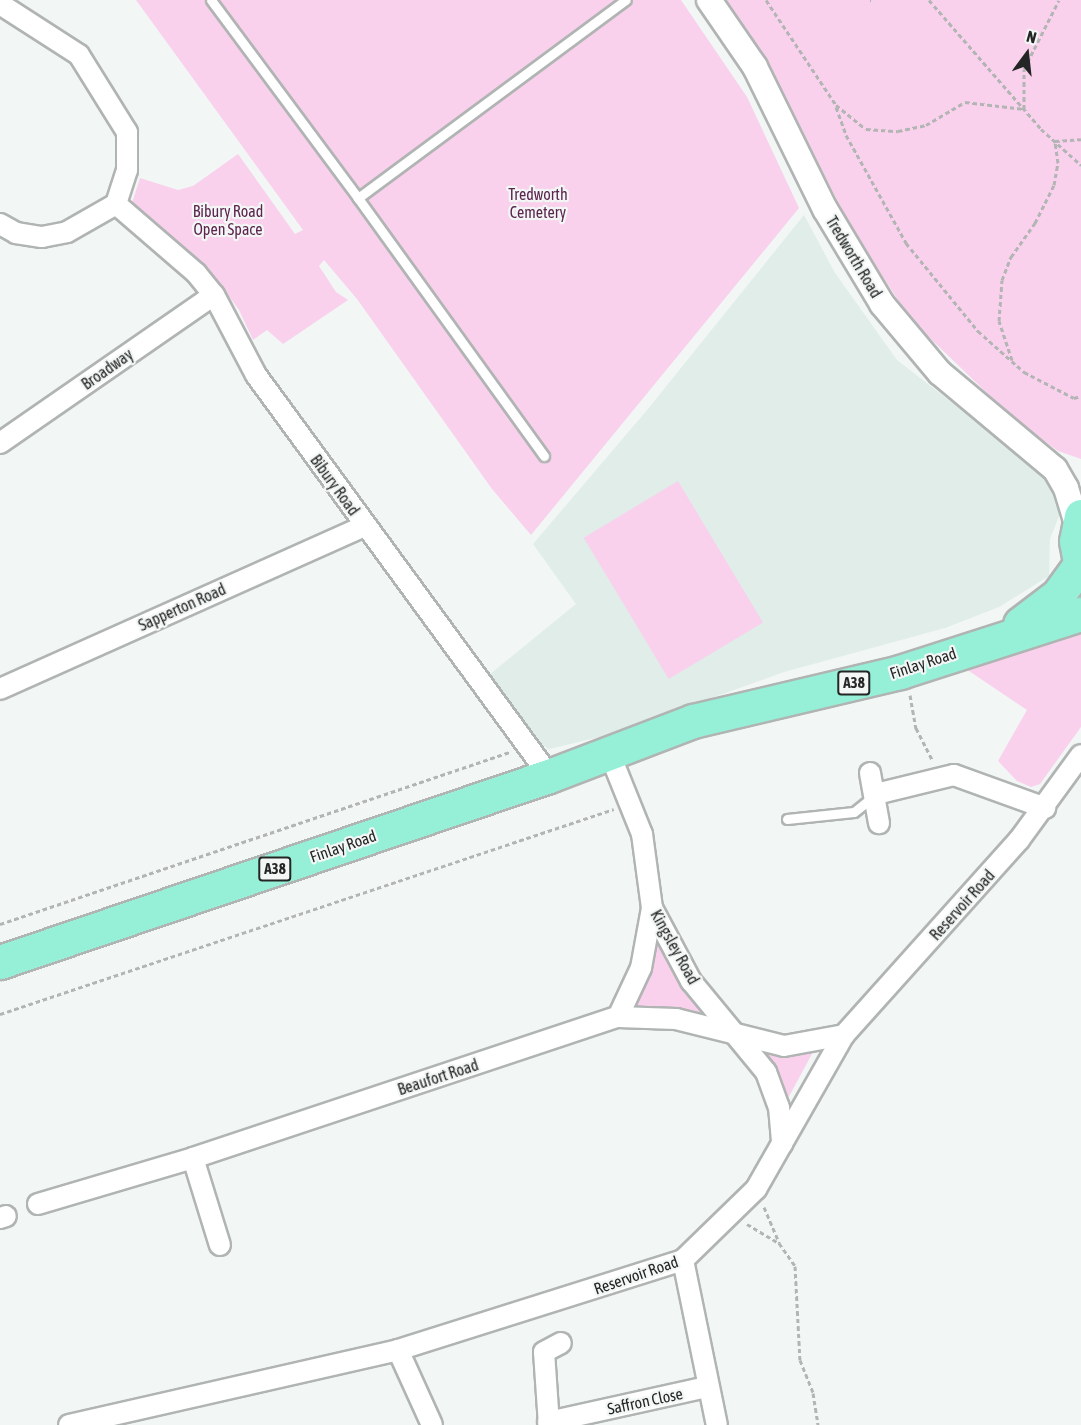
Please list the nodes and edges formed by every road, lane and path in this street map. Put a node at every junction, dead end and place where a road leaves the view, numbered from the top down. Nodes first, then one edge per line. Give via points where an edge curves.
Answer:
1 (211, 0) edge
2 (626, 0) edge
3 (709, 0) edge
4 (766, 0) edge
5 (929, 0) edge
6 (1059, 0) edge
7 (0, 4) edge
8 (836, 105) junction
9 (1024, 109) junction
10 (1081, 139) edge
11 (1055, 141) junction
12 (1081, 165) edge
13 (358, 198) junction
14 (116, 204) junction
15 (0, 224) edge
16 (214, 295) junction
17 (1013, 362) junction
18 (1081, 396) edge
19 (0, 443) edge
20 (544, 456) dead end
21 (1055, 469) junction
22 (1081, 477) edge
23 (1079, 520) edge
24 (365, 526) junction
25 (1081, 566) edge
26 (1081, 614) edge
27 (991, 641) junction
28 (900, 672) junction
29 (0, 689) edge
30 (715, 717) junction
31 (527, 745) junction
32 (1081, 755) edge
33 (613, 762) junction
34 (870, 773) dead end
35 (549, 776) junction
36 (954, 776) junction
37 (876, 794) junction
38 (630, 804) junction
39 (1044, 808) junction
40 (787, 819) dead end
41 (879, 823) dead end
42 (652, 908) junction
43 (0, 924) edge
44 (0, 962) edge
45 (0, 1014) edge
46 (618, 1017) junction
47 (738, 1034) junction
48 (844, 1035) junction
49 (783, 1147) junction
50 (193, 1158) junction
51 (756, 1189) junction
52 (38, 1204) dead end
53 (731, 1214) junction
54 (779, 1243) junction
55 (220, 1245) dead end
56 (682, 1260) junction
57 (561, 1343) dead end
58 (398, 1350) junction
59 (707, 1387) junction
60 (548, 1424) edge
61 (69, 1425) edge
62 (432, 1425) edge
63 (717, 1425) edge
64 (818, 1425) edge

1 - 13 lane
2 - 13 lane
3 - 21 street, Tredworth Road via 755,67 825,209 882,304 940,373
4 - 8 path
5 - 9 path
6 - 9 path via 1024,69
7 - 14 street via 79,55 127,132 127,170
8 - 9 path via 866,129 898,131 926,125 965,102
8 - 17 path via 846,135 906,243 978,331
9 - 11 path
10 - 11 path
11 - 12 path
11 - 17 path via 1058,163 1054,185 1035,223 1011,257 1002,280 999,321
13 - 20 lane
14 - 15 street via 67,232 42,237 16,233
14 - 16 street, Bibury Road via 196,273
16 - 19 street, Broadway
16 - 24 street, Bibury Road via 256,375
17 - 18 path via 1074,398
21 - 22 street, Tredworth Road
21 - 23 street, Tredworth Road
23 - 25 highway, A38
24 - 29 street, Sapperton Road
24 - 31 street, Bibury Road
25 - 27 highway, Finlay Road / A38 via 1058,595 1034,615
26 - 27 highway, Finlay Road / A38
27 - 28 highway, Finlay Road / A38
28 - 30 highway, Finlay Road / A38
28 - 36 path via 909,688 916,729 928,758
30 - 33 highway, A38 via 698,730
30 - 35 highway, A38 via 693,721
31 - 35 street, Bibury Road
31 - 43 path
32 - 39 street, Reservoir Road
33 - 35 highway, A38
33 - 38 street, Kingsley Road
34 - 37 street
35 - 44 highway, Finlay Road / A38
36 - 37 street
36 - 39 street
37 - 40 lane via 854,812
37 - 41 street
38 - 42 street, Kingsley Road via 642,834
38 - 45 path
39 - 48 street, Reservoir Road
42 - 46 street via 641,968
42 - 47 street, Kingsley Road via 692,981
46 - 47 street, Beaufort Road via 676,1018
46 - 50 street, Beaufort Road
47 - 48 street, Beaufort Road via 784,1046
47 - 49 street, Kingsley Road via 769,1078 782,1122
48 - 49 street, Reservoir Road
49 - 51 street, Reservoir Road
50 - 52 street, Beaufort Road
50 - 55 street
51 - 53 street, Reservoir Road
51 - 54 path
53 - 54 path
53 - 56 street, Reservoir Road
54 - 64 path via 795,1266 800,1360 813,1393
56 - 58 street, Reservoir Road
56 - 59 street
57 - 60 street, Saffron Close via 544,1352
58 - 61 street, Reservoir Road
58 - 62 street
59 - 60 street, Saffron Close
59 - 63 street

